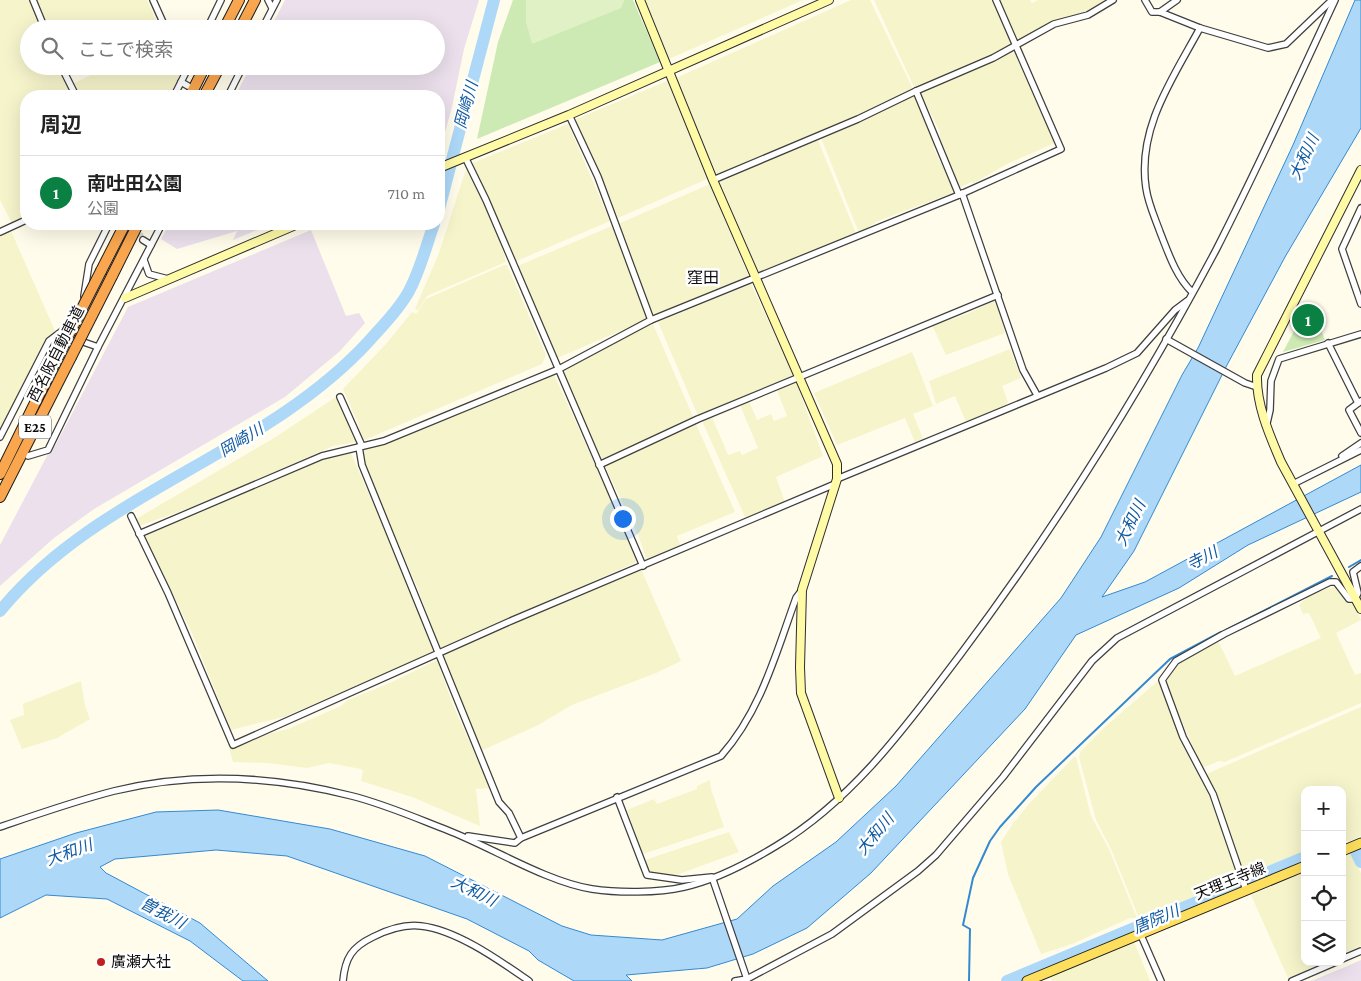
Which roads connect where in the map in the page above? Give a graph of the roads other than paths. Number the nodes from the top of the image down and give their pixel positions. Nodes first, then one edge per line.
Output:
1 (33, 0) edge
2 (153, 0) edge
3 (221, 0) edge
4 (239, 0) edge
5 (255, 0) edge
6 (268, 0) edge
7 (277, 0) edge
8 (640, 0) edge
9 (829, 0) edge
10 (996, 0) edge
11 (1113, 0) edge
12 (1145, 0) edge
13 (1177, 0) edge
14 (1333, 0) edge
15 (272, 8) junction
16 (1160, 12) junction
17 (41, 20) edge
18 (162, 20) edge
19 (211, 20) edge
20 (229, 20) edge
21 (245, 20) edge
22 (266, 20) edge
23 (1200, 28) junction
24 (1015, 45) junction
25 (669, 70) junction
26 (66, 75) edge
27 (184, 75) edge
28 (199, 75) edge
29 (215, 75) edge
30 (238, 75) edge
31 (181, 82) junction
32 (73, 90) edge
33 (177, 90) edge
34 (188, 90) edge
35 (190, 90) edge
36 (207, 90) edge
37 (231, 90) edge
38 (916, 91) junction
39 (569, 116) junction
40 (465, 157) junction
41 (445, 165) edge
42 (1361, 170) edge
43 (713, 180) junction
44 (961, 194) junction
45 (1361, 208) edge
46 (20, 223) edge
47 (106, 230) edge
48 (122, 230) edge
49 (135, 230) edge
50 (159, 230) edge
51 (284, 230) edge
52 (0, 232) edge
53 (143, 240) tunnel mouth
54 (152, 245) junction
55 (144, 260) junction
56 (756, 278) junction
57 (168, 279) junction
58 (1192, 292) junction
59 (998, 295) junction
60 (125, 298) junction
61 (1188, 299) junction
62 (1361, 304) edge
63 (651, 320) junction
64 (59, 334) junction
65 (1361, 334) edge
66 (1168, 341) junction
67 (1328, 343) junction
68 (98, 347) junction
69 (559, 369) junction
70 (798, 377) junction
71 (1256, 387) junction
72 (1038, 394) junction
73 (340, 397) dead end
74 (1360, 402) edge
75 (1267, 423) junction
76 (1361, 433) edge
77 (0, 437) edge
78 (1361, 443) edge
79 (360, 447) junction
80 (1361, 450) edge
81 (28, 456) dead end
82 (1340, 460) junction
83 (599, 465) junction
84 (0, 474) edge
85 (836, 481) junction
86 (1293, 485) junction
87 (0, 497) edge
88 (1361, 509) edge
89 (130, 516) dead end
90 (1318, 530) junction
91 (139, 534) junction
92 (643, 566) junction
93 (1361, 566) edge
94 (802, 590) junction
95 (1355, 599) junction
96 (1361, 609) edge
97 (438, 654) junction
98 (617, 797) junction
99 (839, 798) junction
100 (0, 827) edge
101 (450, 831) junction
102 (521, 838) junction
103 (1361, 843) edge
104 (1346, 849) edge
105 (1301, 868) edge
106 (712, 877) junction
107 (1246, 890) junction
108 (1140, 933) junction
109 (1361, 951) edge
110 (1346, 957) edge
111 (1327, 966) edge
112 (747, 979) junction
113 (344, 981) edge
114 (529, 981) edge
115 (735, 981) edge
116 (1028, 981) edge
117 (1161, 981) edge
118 (1292, 981) edge

1 - 17 street
2 - 18 street
3 - 19 street
4 - 20 highway
5 - 21 highway
6 - 15 street
7 - 15 street
8 - 25 street
9 - 25 street
10 - 24 street
11 - 24 street
12 - 16 street
13 - 16 street
14 - 23 street
14 - 58 street
15 - 22 street
16 - 23 street
23 - 58 street
24 - 38 street
24 - 44 street
25 - 39 street
25 - 43 street
26 - 32 street
27 - 31 street
28 - 35 highway
29 - 36 highway
30 - 37 street
31 - 33 street
31 - 34 street
38 - 43 street
38 - 44 street
39 - 40 street
39 - 63 street
40 - 41 street
40 - 69 street
42 - 71 street
43 - 56 street
44 - 56 street
44 - 59 street
45 - 62 street
46 - 52 street
47 - 64 street
48 - 84 highway, 西名阪自動車道 / E25, bridge
49 - 87 highway, 西名阪自動車道 / E25, bridge
50 - 54 street
51 - 57 street
53 - 54 street
54 - 55 street
55 - 57 street
55 - 60 street
56 - 63 street
56 - 70 street
57 - 60 street
58 - 61 street
59 - 70 street
59 - 72 street
60 - 68 street
61 - 66 street
61 - 72 street
63 - 69 street
64 - 68 street
64 - 77 street
65 - 67 street
66 - 71 street
66 - 99 street
67 - 74 street
67 - 75 street
68 - 81 street
69 - 79 street
69 - 83 street
70 - 83 street
70 - 85 street
71 - 75 street
72 - 85 street
73 - 79 street
74 - 76 street
75 - 86 street
78 - 82 street
79 - 91 street
79 - 97 street
80 - 82 street
82 - 86 street
83 - 92 street
85 - 92 street
85 - 94 street
86 - 90 street
88 - 90 street
89 - 91 street
90 - 95 street
90 - 112 street
91 - 97 street
92 - 97 street
93 - 95 street
94 - 98 street
94 - 99 street
95 - 96 street
95 - 107 street
97 - 102 street
98 - 102 street
98 - 106 street
99 - 106 street
100 - 101 street
101 - 102 street
101 - 106 street
103 - 104 main road
105 - 107 main road, 天理王寺線
106 - 112 street
107 - 108 main road, 天理王寺線
108 - 116 main road, 天理王寺線
108 - 117 street
109 - 110 street
111 - 118 street
112 - 115 street
113 - 114 street

